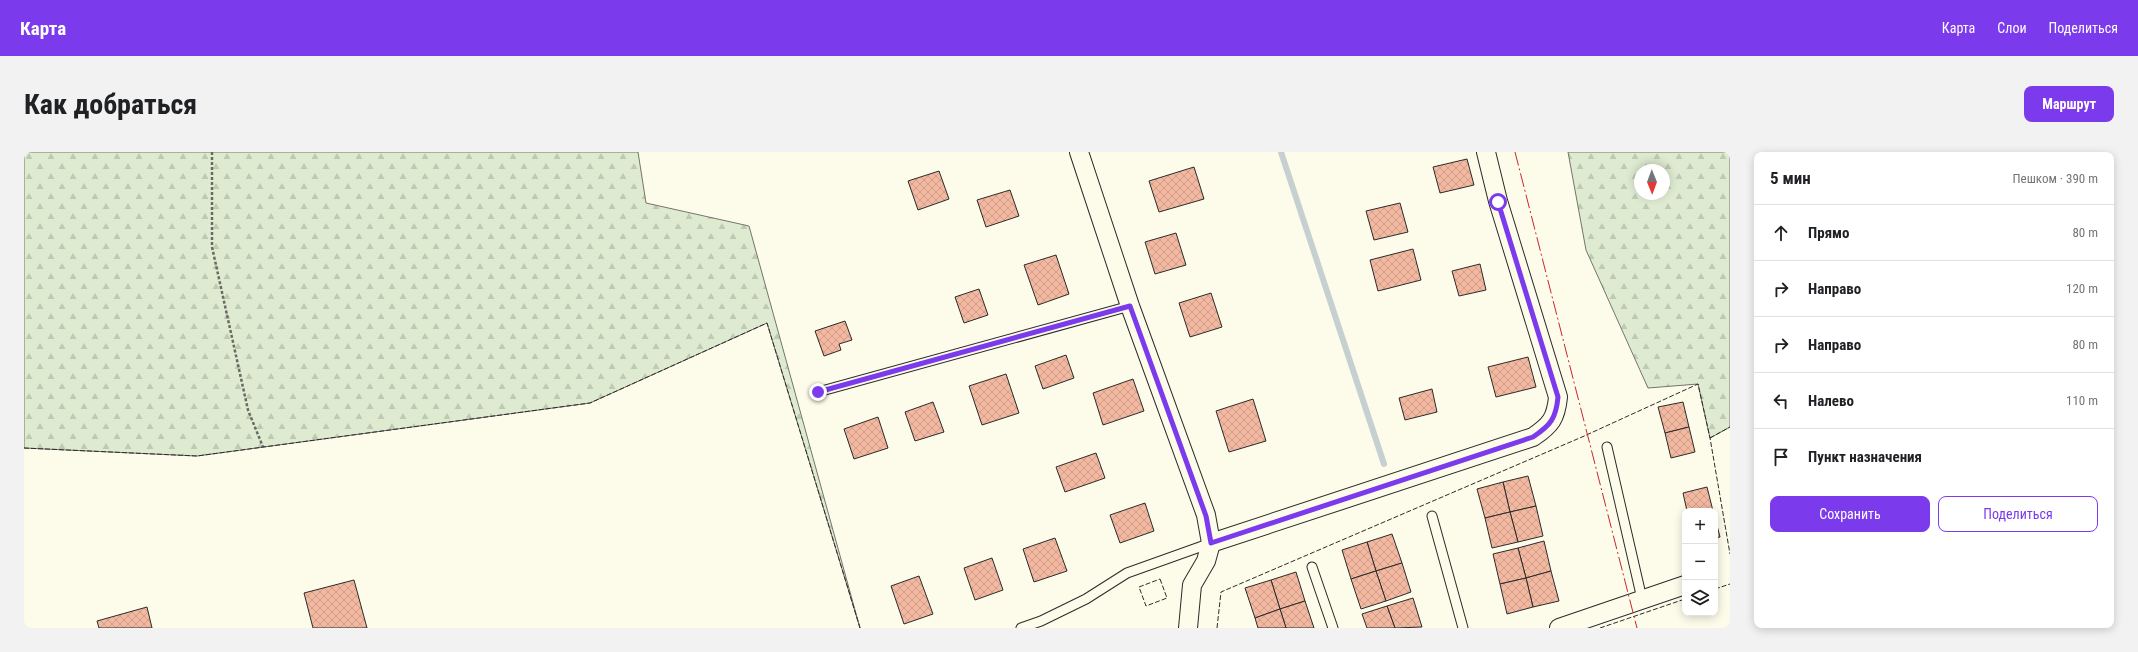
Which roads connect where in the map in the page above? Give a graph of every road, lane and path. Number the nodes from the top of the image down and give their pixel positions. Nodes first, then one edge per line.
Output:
1 (212, 152) edge
2 (1080, 152) edge
3 (1486, 152) edge
4 (1130, 306) junction
5 (818, 392) dead end
6 (263, 447) dead end
7 (1607, 448) dead end
8 (1432, 516) dead end
9 (1211, 543) junction
10 (1312, 567) dead end
11 (1682, 586) edge
12 (1642, 599) junction
13 (1021, 628) edge
14 (1188, 628) edge
15 (1332, 628) edge
16 (1463, 628) edge
17 (1559, 628) edge

1 - 6 path
2 - 4 street
3 - 9 street
4 - 5 lane
4 - 9 street
7 - 12 lane
8 - 16 lane
9 - 13 lane
9 - 14 street
10 - 15 lane
11 - 12 street
12 - 17 street

